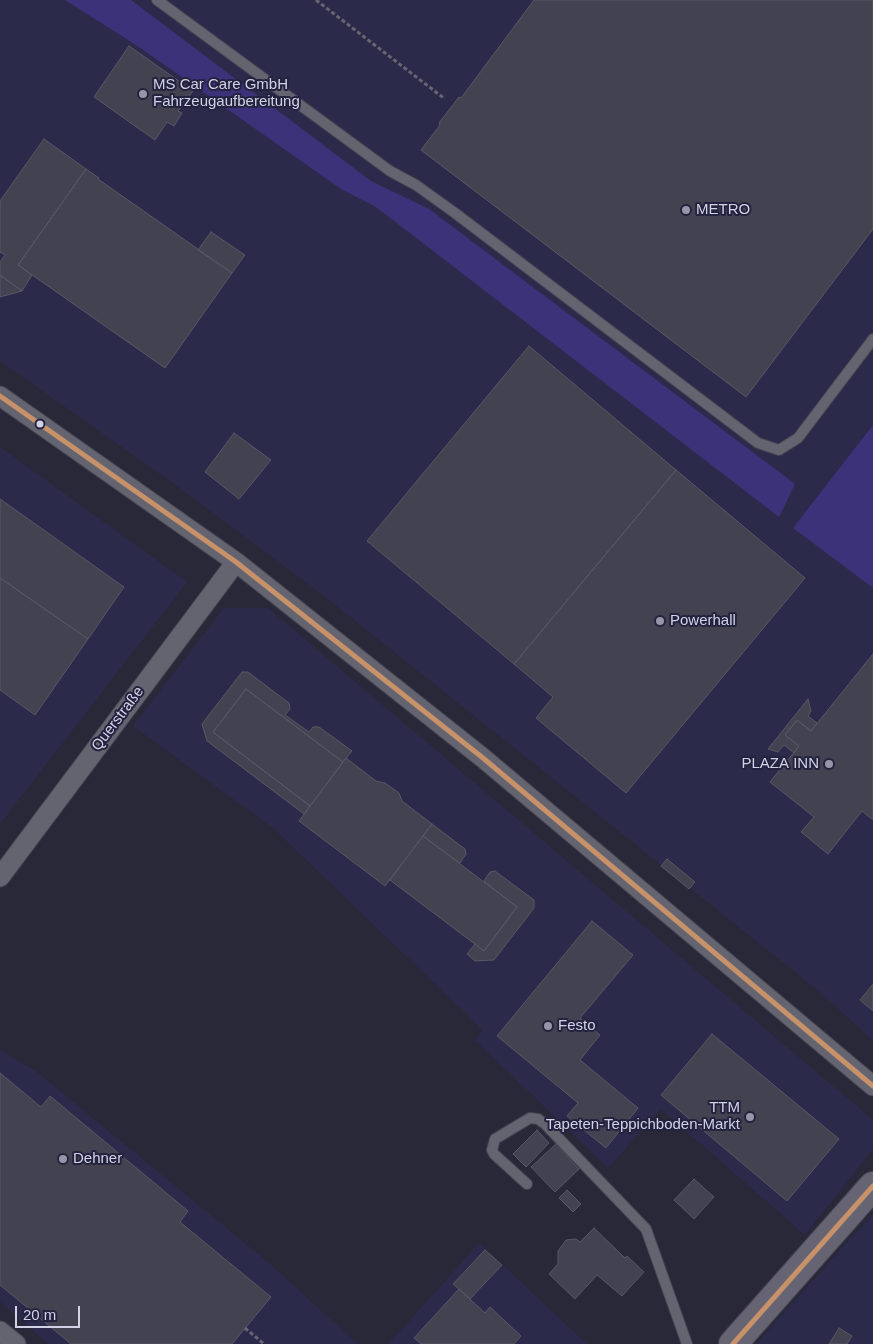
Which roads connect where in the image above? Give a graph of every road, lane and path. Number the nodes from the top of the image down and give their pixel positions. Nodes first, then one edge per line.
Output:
1 (157, 0) edge
2 (316, 0) edge
3 (445, 99) dead end
4 (873, 338) edge
5 (0, 396) edge
6 (236, 562) junction
7 (0, 877) edge
8 (873, 1086) edge
9 (527, 1184) dead end
10 (873, 1186) edge
11 (245, 1328) dead end
12 (0, 1331) edge
13 (16, 1344) edge
14 (264, 1344) edge
15 (687, 1344) edge
16 (732, 1344) edge

1 - 4 lane
2 - 3 path
5 - 6 street
6 - 7 street, Querstraße
6 - 8 street
9 - 15 lane
10 - 16 main road
11 - 14 path
12 - 13 street

